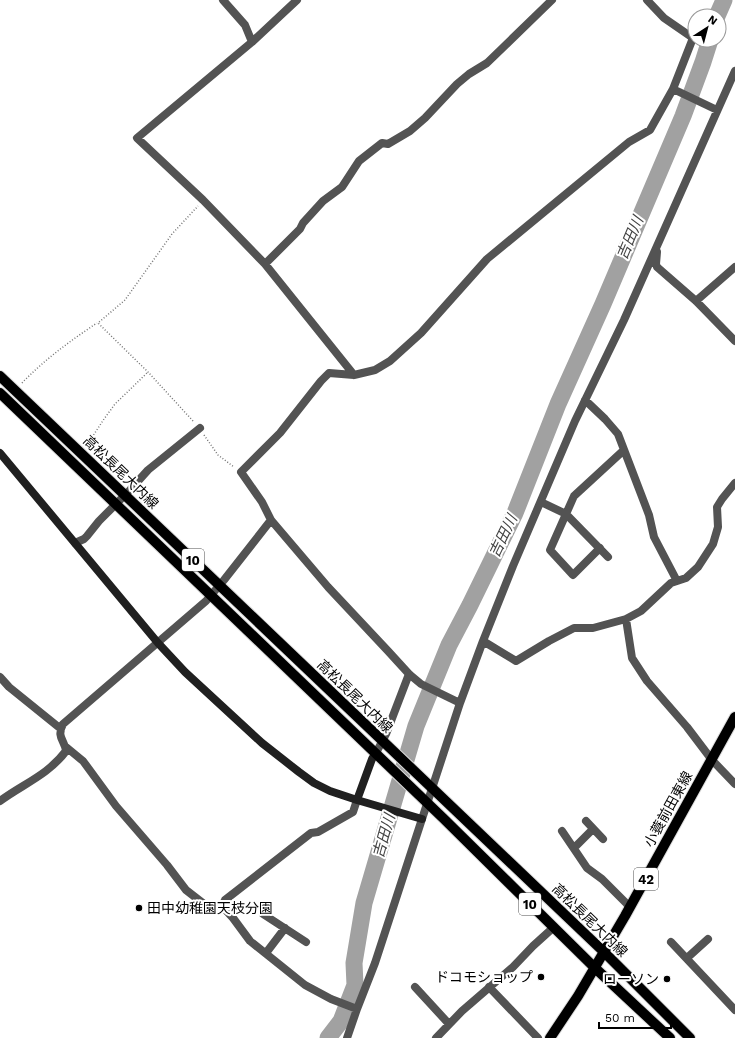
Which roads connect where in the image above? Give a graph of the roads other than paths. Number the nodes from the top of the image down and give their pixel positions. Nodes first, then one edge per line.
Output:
1 (223, 0) edge
2 (297, 0) edge
3 (552, 0) edge
4 (647, 0) edge
5 (252, 42) junction
6 (735, 70) edge
7 (673, 89) junction
8 (717, 110) junction
9 (657, 246) junction
10 (266, 264) junction
11 (735, 267) edge
12 (696, 301) junction
13 (735, 341) edge
14 (354, 375) junction
15 (0, 376) edge
16 (0, 393) edge
17 (586, 400) junction
18 (200, 428) dead end
19 (624, 450) junction
20 (0, 453) edge
21 (735, 483) edge
22 (125, 495) junction
23 (541, 502) junction
24 (116, 504) junction
25 (566, 514) junction
26 (271, 520) junction
27 (75, 543) junction
28 (600, 548) junction
29 (608, 556) dead end
30 (677, 581) junction
31 (219, 586) junction
32 (211, 595) junction
33 (626, 619) junction
34 (483, 641) junction
35 (158, 643) junction
36 (409, 674) junction
37 (0, 677) edge
38 (460, 703) junction
39 (735, 717) edge
40 (61, 729) junction
41 (384, 743) junction
42 (66, 747) junction
43 (379, 756) junction
44 (712, 760) junction
45 (735, 784) edge
46 (429, 786) junction
47 (357, 800) junction
48 (425, 800) junction
49 (0, 801) edge
50 (422, 819) junction
51 (586, 821) dead end
52 (593, 829) junction
53 (562, 831) dead end
54 (604, 839) dead end
55 (574, 848) junction
56 (222, 906) junction
57 (630, 907) junction
58 (263, 914) dead end
59 (554, 927) junction
60 (285, 928) junction
61 (708, 938) dead end
62 (306, 942) dead end
63 (671, 942) dead end
64 (604, 952) junction
65 (266, 953) junction
66 (687, 958) junction
67 (595, 968) junction
68 (415, 987) dead end
69 (489, 987) junction
70 (354, 1008) junction
71 (735, 1010) edge
72 (449, 1024) junction
73 (347, 1038) edge
74 (436, 1038) edge
75 (538, 1038) edge
76 (550, 1038) edge
77 (670, 1038) edge
78 (690, 1038) edge

1 - 5 street
2 - 5 street
3 - 10 street
4 - 7 street
5 - 10 street
6 - 8 street
7 - 8 street
7 - 14 street
8 - 9 street
9 - 12 street
9 - 17 street
10 - 14 street
11 - 12 street
12 - 13 street
14 - 26 street
15 - 22 main road, 高松長尾大内線 / 10
16 - 24 main road, 高松長尾大内線 / 10
17 - 19 street
17 - 23 street
18 - 22 street
19 - 25 street
19 - 30 street
20 - 27 street
21 - 30 street
22 - 24 street
22 - 31 main road, 高松長尾大内線 / 10
23 - 25 street
23 - 34 street
24 - 27 street
24 - 32 main road, 高松長尾大内線 / 10
25 - 28 street
25 - 28 street
26 - 31 street
26 - 36 street
27 - 35 street
28 - 29 street
30 - 33 street
31 - 32 street
31 - 41 main road, 高松長尾大内線 / 10
32 - 35 street
32 - 43 main road, 高松長尾大内線 / 10
33 - 34 street
33 - 44 street
34 - 38 street
35 - 40 street
35 - 47 street
36 - 38 street
36 - 41 street
37 - 40 street
38 - 46 street
39 - 44 main road, 小蓑前田東線 / 42
40 - 42 street
41 - 43 street
41 - 46 main road, 高松長尾大内線 / 10
42 - 49 street
42 - 56 street
43 - 47 street
43 - 48 main road, 高松長尾大内線 / 10
44 - 45 street
44 - 57 main road, 小蓑前田東線 / 42
46 - 48 street
46 - 64 main road, 高松長尾大内線 / 10
47 - 50 street
47 - 56 street
48 - 50 street
48 - 59 main road, 高松長尾大内線 / 10
50 - 70 street
51 - 52 street
52 - 54 street
52 - 55 street
53 - 55 street
55 - 57 street
56 - 65 street
57 - 64 main road, 小蓑前田東線 / 42
58 - 60 street
59 - 67 main road, 高松長尾大内線 / 10
59 - 69 street
60 - 62 street
60 - 65 street
61 - 66 street
63 - 66 street
64 - 67 main road, 小蓑前田東線 / 42
64 - 78 main road, 高松長尾大内線 / 10
65 - 70 street
66 - 71 street
67 - 76 main road, 小蓑前田東線 / 42
67 - 77 main road, 高松長尾大内線 / 10
68 - 72 street
69 - 72 street
69 - 75 street
70 - 73 street
72 - 74 street

